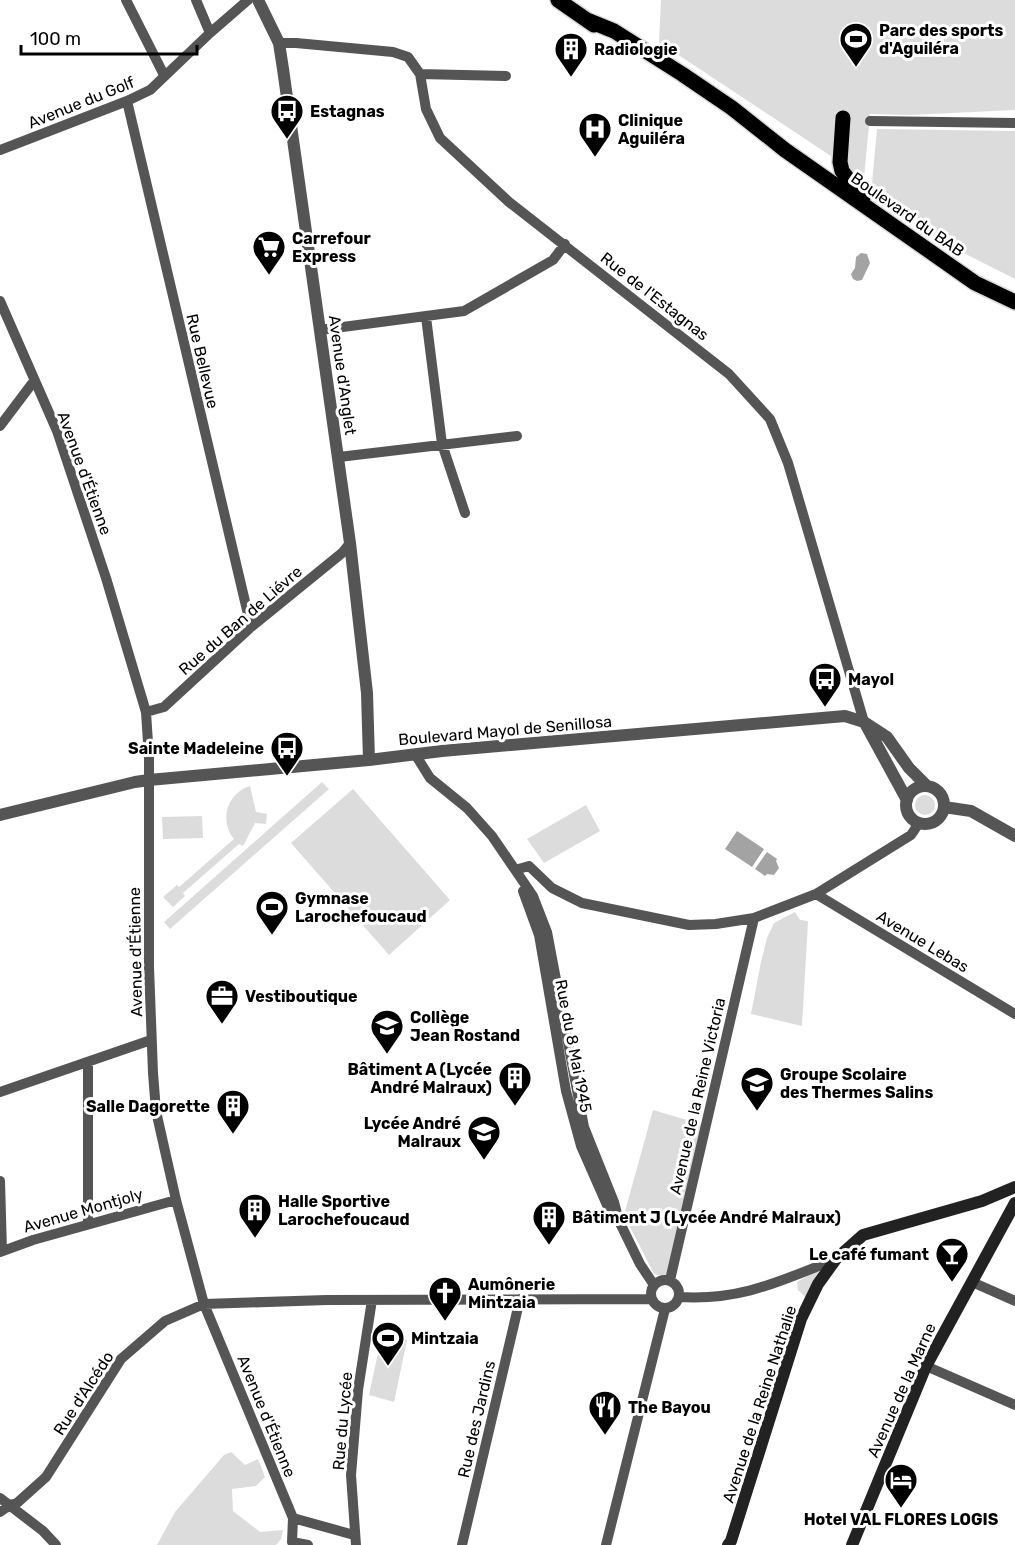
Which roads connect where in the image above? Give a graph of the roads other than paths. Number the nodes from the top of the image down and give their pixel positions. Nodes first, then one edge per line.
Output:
1 (126, 0) edge
2 (196, 0) edge
3 (248, 0) edge
4 (258, 0) edge
5 (558, 0) edge
6 (210, 33) junction
7 (279, 43) junction
8 (420, 74) junction
9 (164, 75) junction
10 (506, 76) dead end
11 (127, 101) junction
12 (843, 117) dead end
13 (870, 121) dead end
14 (1015, 123) edge
15 (0, 150) edge
16 (887, 221) junction
17 (565, 244) junction
18 (1015, 302) edge
19 (1, 310) edge
20 (426, 317) junction
21 (320, 330) junction
22 (34, 381) junction
23 (0, 426) edge
24 (517, 436) dead end
25 (442, 444) junction
26 (339, 458) junction
27 (465, 513) dead end
28 (350, 543) junction
29 (251, 627) junction
30 (146, 712) junction
31 (864, 722) junction
32 (416, 754) junction
33 (369, 760) junction
34 (149, 780) junction
35 (927, 786) junction
36 (907, 800) junction
37 (944, 807) junction
38 (0, 815) edge
39 (919, 823) junction
40 (1015, 836) edge
41 (515, 870) junction
42 (816, 894) junction
43 (754, 918) junction
44 (1015, 1014) edge
45 (152, 1040) junction
46 (88, 1062) junction
47 (0, 1092) edge
48 (0, 1181) edge
49 (1015, 1187) edge
50 (986, 1199) junction
51 (176, 1200) junction
52 (1015, 1203) edge
53 (1004, 1221) junction
54 (88, 1224) junction
55 (1, 1251) edge
56 (836, 1259) junction
57 (670, 1280) junction
58 (972, 1282) junction
59 (654, 1285) junction
60 (679, 1297) junction
61 (520, 1299) junction
62 (651, 1299) junction
63 (372, 1300) junction
64 (1015, 1301) edge
65 (204, 1304) junction
66 (665, 1309) junction
67 (926, 1366) junction
68 (1015, 1405) edge
69 (0, 1498) edge
70 (10, 1505) junction
71 (0, 1512) edge
72 (292, 1518) junction
73 (355, 1540) edge
74 (290, 1544) edge
75 (733, 1544) edge
76 (56, 1545) edge
77 (308, 1545) edge
78 (462, 1545) edge
79 (606, 1545) edge
80 (852, 1545) edge

1 - 9 street
2 - 6 street
3 - 6 street, Avenue du Golf
4 - 7 street, Avenue d'Anglet
5 - 16 main road, Boulevard du BAB
6 - 9 street, Avenue du Golf
7 - 8 street
7 - 21 street, Avenue d'Anglet
8 - 10 street
8 - 17 street, Rue de l'Estagnas
9 - 11 street, Avenue du Golf
11 - 15 street, Avenue du Golf
11 - 29 street, Rue Bellevue
12 - 16 main road
13 - 14 street
16 - 18 main road, Boulevard du BAB
17 - 20 street
17 - 31 street, Rue de l'Estagnas
19 - 22 street, Avenue d'Étienne
20 - 21 street
20 - 25 street
21 - 26 street, Avenue d'Anglet
22 - 23 street
22 - 30 street, Avenue d'Étienne
24 - 25 street
25 - 26 street
25 - 27 street
26 - 28 street, Avenue d'Anglet
28 - 29 street, Rue du Ban de Liévre
28 - 33 street, Avenue d'Anglet
29 - 30 street, Rue du Ban de Liévre
30 - 34 street, Avenue d'Étienne
31 - 32 street, Boulevard Mayol de Senillosa
31 - 35 street, Boulevard Mayol de Senillosa
31 - 36 street
32 - 33 street, Boulevard Mayol de Senillosa
32 - 41 street, Rue du 8 Mai 1945
33 - 34 street, Boulevard Mayol de Senillosa
34 - 38 street, Boulevard Mayol de Senillosa
34 - 45 street, Avenue d'Étienne
35 - 36 street
35 - 37 street
36 - 39 street
37 - 39 street
37 - 40 street
39 - 42 street
41 - 43 street
41 - 59 street, Rue du 8 Mai 1945
42 - 43 street
42 - 44 street, Avenue Lebas
43 - 57 street, Avenue de la Reine Victoria
45 - 46 street
45 - 51 street, Avenue d'Étienne
46 - 47 street
46 - 54 street
48 - 55 street
49 - 50 main road, Avenue de la Reine Nathalie
50 - 53 main road
50 - 56 main road, Avenue de la Reine Nathalie
51 - 54 street, Avenue Montjoly
51 - 65 street, Avenue d'Étienne
52 - 53 main road, Avenue de la Marne
53 - 58 main road, Avenue de la Marne
54 - 55 street, Avenue Montjoly
56 - 60 street
56 - 75 main road, Avenue de la Reine Nathalie
57 - 59 street
57 - 60 street
58 - 64 street
58 - 67 main road, Avenue de la Marne
59 - 62 street
60 - 66 street
61 - 62 street, Rue d'Alcédo
61 - 63 street, Rue d'Alcédo
61 - 78 street, Rue des Jardins
62 - 66 street
63 - 65 street, Rue d'Alcédo
63 - 73 street, Rue du Lycée
65 - 70 street, Rue d'Alcédo
65 - 72 street, Avenue d'Étienne
66 - 79 street
67 - 68 street
67 - 80 main road, Avenue de la Marne
69 - 70 street
70 - 71 street, Rue d'Alcédo
70 - 76 street
72 - 73 street
72 - 74 street, Avenue d'Étienne
74 - 77 street, Avenue d'Étienne

